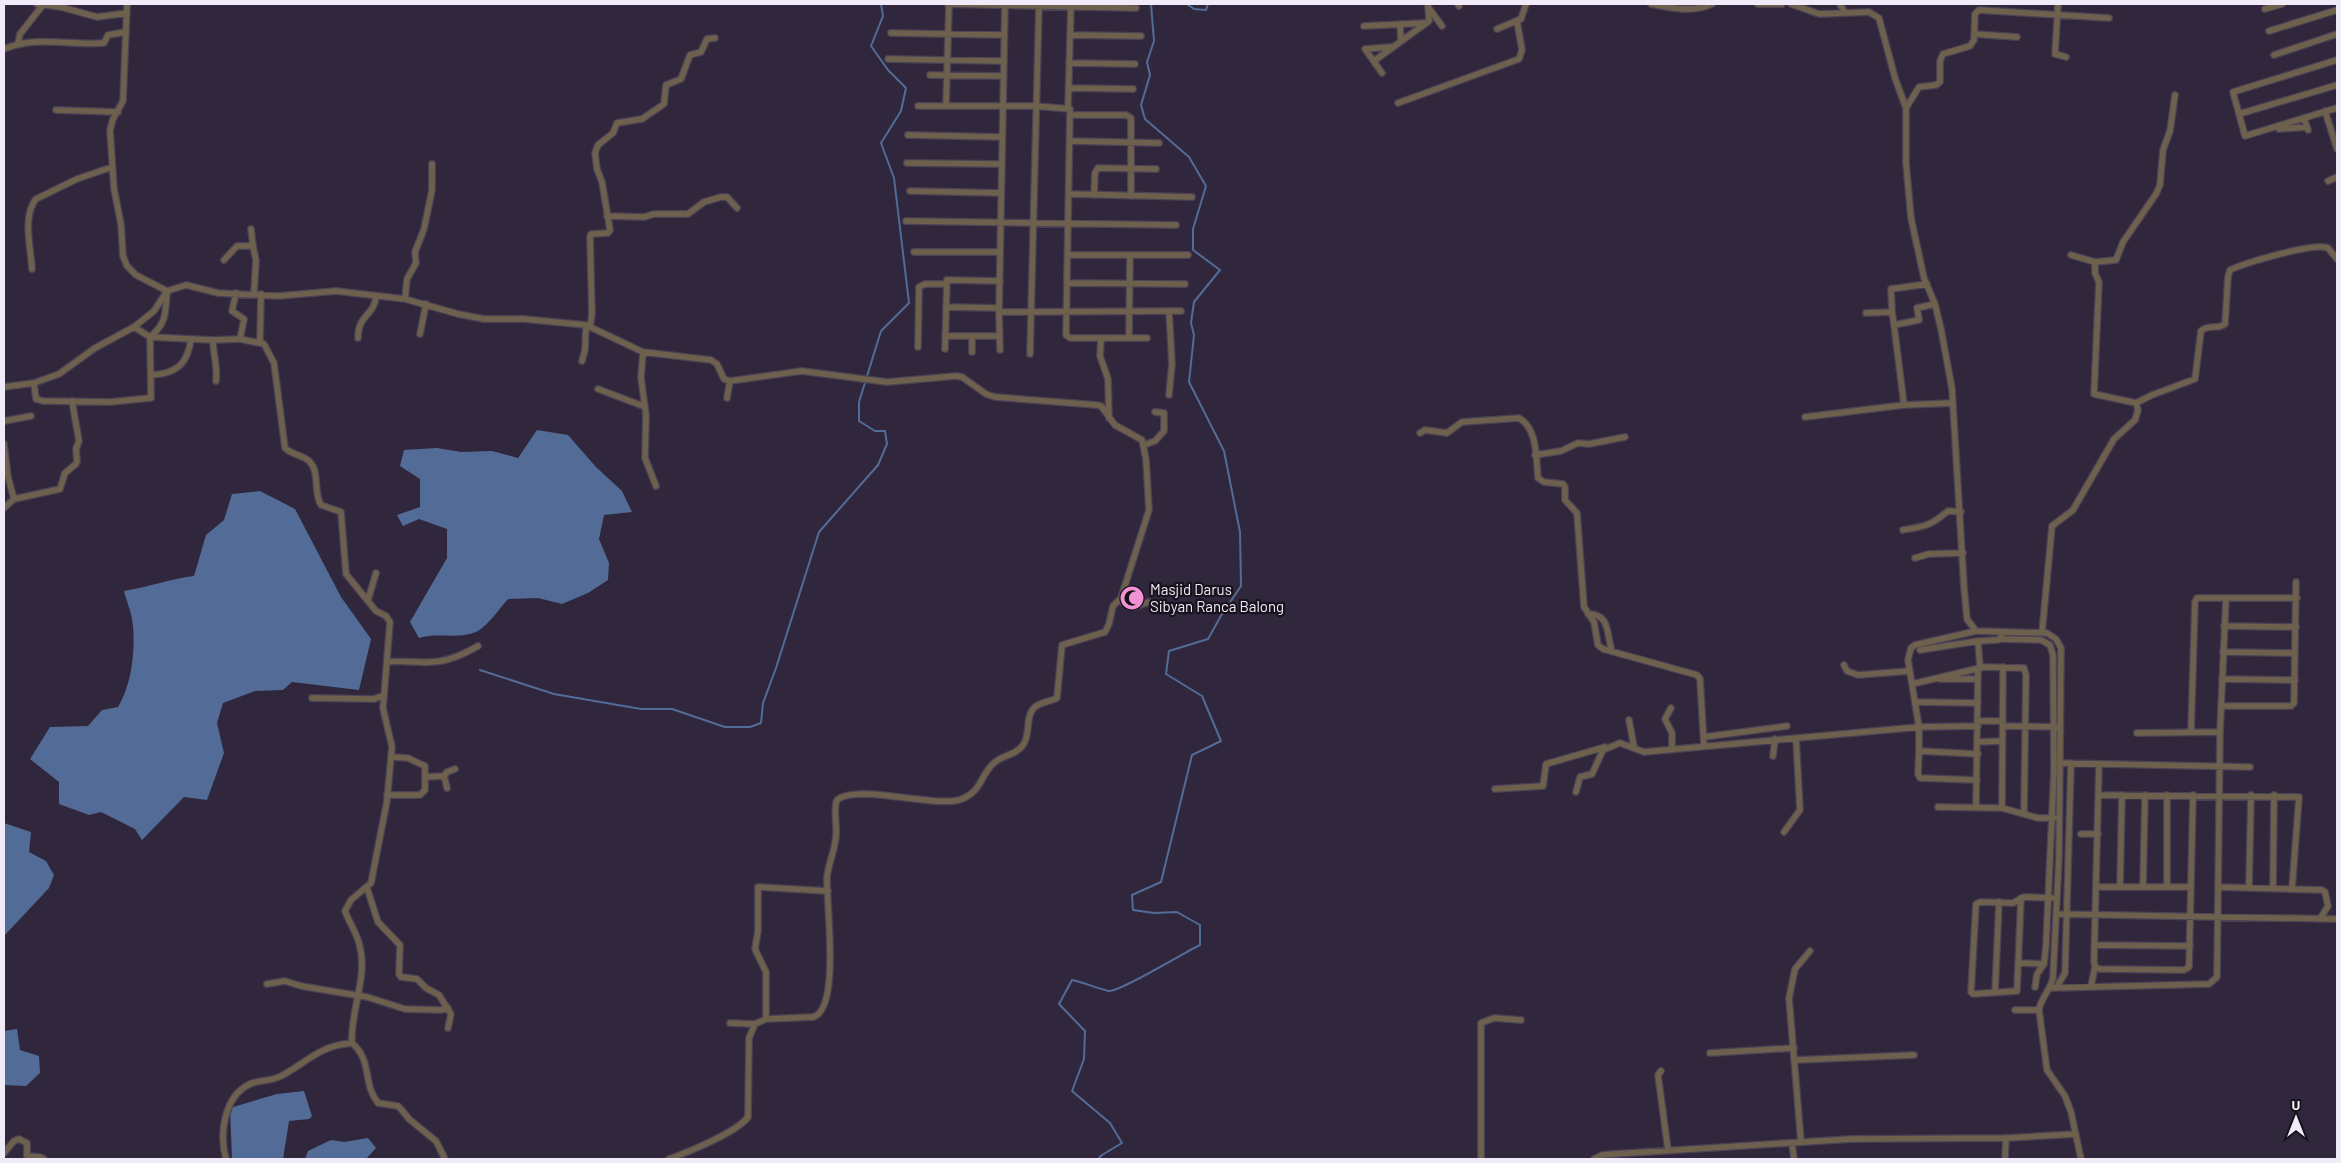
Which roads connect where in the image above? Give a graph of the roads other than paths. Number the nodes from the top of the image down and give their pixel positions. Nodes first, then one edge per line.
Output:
1 (128, 4) edge
2 (948, 4) edge
3 (1005, 4) edge
4 (1526, 4) edge
5 (1651, 4) edge
6 (1712, 4) edge
7 (1758, 4) edge
8 (1782, 4) edge
9 (1791, 4) edge
10 (1840, 4) edge
11 (1868, 4) edge
12 (2058, 4) edge
13 (2282, 4) edge
14 (2336, 4) edge
15 (39, 5) edge
16 (1039, 5) edge
17 (1071, 5) edge
18 (1428, 6) edge
19 (1136, 8) dead end
20 (2265, 9) dead end
21 (2337, 10) edge
22 (1868, 12) junction
23 (126, 13) junction
24 (1844, 13) junction
25 (2058, 14) junction
26 (2109, 18) dead end
27 (1517, 21) junction
28 (1426, 22) junction
29 (1400, 24) junction
30 (1364, 26) dead end
31 (1442, 26) dead end
32 (1496, 29) dead end
33 (2269, 31) dead end
34 (126, 32) junction
35 (891, 32) dead end
36 (948, 34) junction
37 (1974, 34) junction
38 (2337, 34) edge
39 (1004, 35) junction
40 (1070, 35) junction
41 (1141, 36) dead end
42 (2016, 37) dead end
43 (715, 38) dead end
44 (1401, 41) junction
45 (18, 43) junction
46 (1393, 47) junction
47 (4, 49) edge
48 (2274, 54) dead end
49 (2066, 57) dead end
50 (888, 59) dead end
51 (947, 60) junction
52 (2337, 60) edge
53 (1003, 61) junction
54 (1374, 61) junction
55 (1070, 63) junction
56 (1135, 64) dead end
57 (1382, 73) dead end
58 (930, 75) dead end
59 (947, 76) junction
60 (1003, 76) junction
61 (2337, 85) edge
62 (1069, 88) junction
63 (1132, 89) dead end
64 (2175, 94) dead end
65 (1398, 103) dead end
66 (918, 106) dead end
67 (946, 106) junction
68 (1034, 106) junction
69 (1002, 107) junction
70 (1068, 108) junction
71 (1906, 108) junction
72 (2337, 108) edge
73 (56, 110) dead end
74 (2325, 111) junction
75 (118, 112) junction
76 (2239, 114) junction
77 (1070, 115) junction
78 (2304, 118) junction
79 (2272, 129) junction
80 (908, 135) dead end
81 (1002, 137) junction
82 (1070, 141) junction
83 (1131, 142) junction
84 (1160, 143) dead end
85 (2337, 149) edge
86 (907, 163) dead end
87 (432, 164) dead end
88 (1001, 164) junction
89 (112, 166) junction
90 (1131, 168) junction
91 (1156, 169) dead end
92 (2337, 177) edge
93 (2328, 181) dead end
94 (910, 191) dead end
95 (1001, 193) junction
96 (1069, 194) junction
97 (1094, 195) junction
98 (1131, 196) junction
99 (1192, 197) dead end
100 (737, 208) dead end
101 (607, 216) junction
102 (906, 221) dead end
103 (1001, 223) junction
104 (1034, 223) junction
105 (1068, 223) junction
106 (1176, 225) dead end
107 (251, 229) dead end
108 (253, 246) junction
109 (914, 252) dead end
110 (1000, 252) junction
111 (1068, 254) junction
112 (1130, 255) junction
113 (1188, 255) dead end
114 (2071, 255) dead end
115 (2337, 259) edge
116 (224, 260) dead end
117 (2095, 262) junction
118 (32, 269) dead end
119 (1000, 281) junction
120 (1067, 283) junction
121 (1130, 283) junction
122 (946, 284) junction
123 (1185, 284) dead end
124 (1927, 284) junction
125 (167, 291) junction
126 (236, 293) junction
127 (254, 293) junction
128 (261, 294) junction
129 (376, 296) junction
130 (404, 299) junction
131 (426, 304) junction
132 (1936, 304) junction
133 (946, 307) junction
134 (999, 310) junction
135 (1067, 310) junction
136 (1130, 311) junction
137 (1169, 311) junction
138 (1181, 311) dead end
139 (1031, 312) junction
140 (1892, 312) junction
141 (1866, 313) dead end
142 (588, 325) junction
143 (1894, 325) junction
144 (134, 327) junction
145 (420, 334) dead end
146 (945, 336) junction
147 (972, 336) junction
148 (999, 336) junction
149 (150, 337) junction
150 (358, 338) dead end
151 (1101, 338) junction
152 (1129, 338) junction
153 (1147, 338) dead end
154 (191, 339) junction
155 (240, 339) junction
156 (213, 340) junction
157 (260, 342) junction
158 (918, 347) dead end
159 (945, 349) dead end
160 (1000, 350) dead end
161 (644, 352) junction
162 (972, 352) dead end
163 (1030, 354) dead end
164 (582, 361) dead end
165 (151, 375) junction
166 (216, 381) dead end
167 (730, 381) junction
168 (34, 383) junction
169 (4, 388) edge
170 (598, 389) dead end
171 (1169, 395) dead end
172 (727, 398) dead end
173 (72, 400) junction
174 (1953, 403) junction
175 (2136, 403) junction
176 (1904, 405) junction
177 (643, 406) junction
178 (1155, 412) dead end
179 (31, 416) dead end
180 (1805, 417) dead end
181 (1109, 418) junction
182 (4, 421) edge
183 (1420, 433) dead end
184 (1625, 437) dead end
185 (4, 444) edge
186 (1144, 445) junction
187 (1535, 455) junction
188 (6, 477) edge
189 (656, 486) dead end
190 (14, 499) junction
191 (4, 508) edge
192 (1961, 512) junction
193 (1903, 530) dead end
194 (1963, 553) junction
195 (1915, 558) dead end
196 (376, 573) dead end
197 (2296, 582) dead end
198 (2226, 598) junction
199 (2297, 598) junction
200 (368, 600) junction
201 (1120, 601) junction
202 (1148, 602) dead end
203 (1588, 614) junction
204 (2224, 626) junction
205 (2296, 627) junction
206 (1976, 632) junction
207 (2002, 632) junction
208 (2042, 633) junction
209 (2001, 639) junction
210 (1978, 641) junction
211 (478, 646) dead end
212 (1920, 650) dead end
213 (1612, 651) junction
214 (2224, 652) junction
215 (2294, 653) junction
216 (387, 662) junction
217 (1844, 665) dead end
218 (2003, 667) junction
219 (1979, 668) junction
220 (1909, 671) junction
221 (1938, 678) junction
222 (1978, 679) junction
223 (2222, 679) junction
224 (2295, 680) junction
225 (1912, 684) junction
226 (384, 695) junction
227 (312, 698) dead end
228 (1916, 702) junction
229 (1978, 703) junction
230 (2221, 706) junction
231 (1671, 708) dead end
232 (1629, 720) dead end
233 (1978, 723) junction
234 (2003, 723) junction
235 (1787, 726) dead end
236 (1920, 727) junction
237 (2025, 727) junction
238 (2057, 727) junction
239 (2136, 732) dead end
240 (2191, 732) junction
241 (2220, 732) junction
242 (1704, 737) junction
243 (1796, 738) junction
244 (1775, 739) junction
245 (2002, 741) junction
246 (1978, 742) junction
247 (1607, 746) junction
248 (1704, 746) junction
249 (1634, 747) junction
250 (1672, 750) junction
251 (1919, 752) junction
252 (1978, 754) junction
253 (1773, 756) dead end
254 (391, 757) junction
255 (2071, 763) junction
256 (2099, 764) junction
257 (2221, 765) junction
258 (2058, 767) junction
259 (2250, 768) dead end
260 (455, 770) dead end
261 (444, 776) junction
262 (425, 777) junction
263 (1977, 780) junction
264 (447, 788) dead end
265 (1495, 789) dead end
266 (1576, 792) dead end
267 (388, 795) junction
268 (2099, 795) junction
269 (2122, 795) junction
270 (2145, 795) junction
271 (2167, 795) junction
272 (2193, 795) junction
273 (2221, 795) junction
274 (2251, 795) junction
275 (2274, 795) junction
276 (1938, 806) dead end
277 (1976, 808) junction
278 (2002, 808) junction
279 (2024, 813) junction
280 (2060, 817) junction
281 (2052, 818) junction
282 (2060, 824) junction
283 (2069, 824) junction
284 (1784, 832) dead end
285 (2081, 834) dead end
286 (2098, 834) junction
287 (2120, 886) junction
288 (2143, 886) junction
289 (2097, 887) junction
290 (2166, 887) junction
291 (2191, 887) junction
292 (2218, 887) junction
293 (367, 888) junction
294 (2249, 888) junction
295 (2273, 889) junction
296 (2292, 889) junction
297 (828, 891) junction
298 (2021, 898) junction
299 (2049, 898) junction
300 (2056, 898) junction
301 (1999, 902) junction
302 (2056, 914) junction
303 (2065, 914) junction
304 (2095, 914) junction
305 (2190, 916) junction
306 (2218, 916) junction
307 (2320, 919) junction
308 (2337, 920) edge
309 (2048, 921) junction
310 (2056, 921) junction
311 (2094, 945) junction
312 (2190, 946) junction
313 (1810, 951) dead end
314 (2020, 963) junction
315 (2044, 964) junction
316 (2095, 967) junction
317 (267, 984) dead end
318 (2091, 986) junction
319 (2035, 987) dead end
320 (2053, 988) junction
321 (1995, 994) junction
322 (357, 995) junction
323 (448, 1008) junction
324 (2015, 1010) dead end
325 (2039, 1010) junction
326 (766, 1020) junction
327 (1521, 1020) dead end
328 (730, 1023) dead end
329 (755, 1024) junction
330 (448, 1028) dead end
331 (352, 1043) junction
332 (1794, 1048) junction
333 (1710, 1053) dead end
334 (1914, 1054) dead end
335 (1796, 1060) junction
336 (1661, 1071) dead end
337 (2076, 1134) junction
338 (2006, 1138) junction
339 (1802, 1142) junction
340 (1792, 1143) junction
341 (1668, 1150) junction
342 (4, 1153) edge
343 (44, 1159) edge
344 (226, 1159) edge
345 (445, 1159) edge
346 (669, 1159) edge
347 (1481, 1159) edge
348 (1594, 1159) edge
349 (1794, 1159) edge
350 (2005, 1159) edge
351 (2081, 1159) edge

1 - 23 street
2 - 3 street
2 - 36 street
3 - 16 street
3 - 39 street
4 - 27 street
5 - 6 street
7 - 8 street
9 - 24 street
10 - 24 street
11 - 22 street
12 - 25 street
13 - 20 street
14 - 21 street
15 - 23 street
15 - 45 street
16 - 17 street
16 - 68 street
17 - 19 street
17 - 40 street
18 - 28 street
18 - 31 street
21 - 33 street
22 - 24 street
22 - 71 street
23 - 34 street
25 - 26 street
25 - 37 street
25 - 49 street
27 - 32 street
27 - 65 street
28 - 29 street
28 - 44 street
29 - 30 street
29 - 44 street
34 - 45 street
34 - 75 street
35 - 36 street
36 - 39 street
36 - 51 street
37 - 42 street
37 - 71 street
38 - 48 street
39 - 53 street
40 - 41 street
40 - 55 street
43 - 101 street
44 - 46 street
45 - 47 street
46 - 54 street
46 - 54 street
50 - 51 street
51 - 53 street
51 - 59 street
52 - 76 street
53 - 60 street
54 - 57 street
55 - 56 street
55 - 62 street
58 - 59 street
59 - 60 street
59 - 67 street
60 - 69 street
61 - 76 street
62 - 63 street
62 - 70 street
64 - 117 street
66 - 67 street
67 - 69 street
68 - 69 street
68 - 70 street
68 - 104 street
69 - 81 street
70 - 77 street
71 - 124 street
72 - 74 street
73 - 75 street
74 - 78 street
74 - 85 street
75 - 89 street
76 - 79 street
77 - 82 street
77 - 83 street
78 - 79 street
78 - 79 street
80 - 81 street
81 - 88 street
82 - 83 street
82 - 96 street
83 - 84 street
83 - 90 street
86 - 88 street
87 - 130 street
88 - 95 street
89 - 118 street
89 - 125 street
90 - 91 street
90 - 97 street
90 - 98 street
92 - 93 street
94 - 95 street
95 - 103 street
96 - 97 street
96 - 105 street
97 - 98 street
98 - 99 street
100 - 101 street
101 - 142 street
102 - 103 street
103 - 104 street
103 - 110 street
104 - 105 street
104 - 139 street
105 - 106 street
105 - 111 street
107 - 108 street
108 - 116 street
108 - 127 street
109 - 110 street
110 - 119 street
111 - 112 street
111 - 120 street
112 - 113 street
112 - 121 street
114 - 117 street
115 - 175 street
117 - 175 street
119 - 122 street
119 - 134 street
120 - 121 street
120 - 135 street
121 - 123 street
121 - 136 street
122 - 133 street
122 - 158 street
124 - 132 street
124 - 140 street
125 - 126 street
125 - 144 street
125 - 149 street
126 - 127 street
126 - 155 street
127 - 128 street
128 - 129 street
128 - 157 street
129 - 130 street
129 - 150 street
130 - 131 street
131 - 142 street
131 - 145 street
132 - 143 street
132 - 174 street
133 - 134 street
133 - 146 street
134 - 139 street
134 - 148 street
135 - 136 street
135 - 139 street
135 - 151 street
136 - 137 street
136 - 152 street
137 - 138 street
137 - 171 street
139 - 163 street
140 - 141 street
140 - 143 street
142 - 161 street
142 - 164 street
143 - 176 street
144 - 149 street
144 - 168 street
146 - 147 street
146 - 159 street
147 - 148 street
147 - 162 street
148 - 160 street
149 - 154 street
149 - 165 street
151 - 152 street
151 - 181 street
152 - 153 street
154 - 156 street
154 - 165 street
155 - 156 street
155 - 157 street
156 - 166 street
157 - 200 street
161 - 167 street
161 - 177 street
165 - 173 street
167 - 172 street
167 - 181 street
168 - 169 street
168 - 173 street
170 - 177 street
173 - 190 street
174 - 176 street
174 - 192 street
175 - 208 street
176 - 180 street
177 - 189 street
178 - 186 street
179 - 182 street
181 - 186 street
183 - 187 street
184 - 187 street
185 - 188 street
186 - 201 street
187 - 203 street
188 - 190 street
190 - 191 street
192 - 193 street
192 - 194 street
194 - 195 street
194 - 206 street
196 - 200 street
197 - 199 street
198 - 199 street
198 - 204 street
198 - 240 street
199 - 205 street
200 - 216 street
201 - 202 street
201 - 297 street
203 - 213 street
203 - 213 street
204 - 205 street
204 - 214 street
205 - 215 street
206 - 207 street
206 - 220 street
207 - 208 street
207 - 209 street
208 - 238 street
209 - 210 street
209 - 238 street
210 - 212 street
210 - 219 street
211 - 216 street
213 - 242 street
214 - 215 street
214 - 223 street
215 - 224 street
216 - 226 street
217 - 220 street
218 - 219 street
218 - 234 street
218 - 237 street
219 - 221 street
219 - 222 street
220 - 225 street
221 - 222 street
221 - 225 street
222 - 229 street
223 - 224 street
223 - 230 street
224 - 230 street
225 - 228 street
226 - 227 street
226 - 254 street
228 - 229 street
228 - 236 street
229 - 233 street
230 - 241 street
231 - 250 street
232 - 249 street
233 - 234 street
233 - 236 street
233 - 246 street
234 - 237 street
234 - 245 street
235 - 242 street
236 - 243 street
236 - 251 street
237 - 238 street
237 - 279 street
238 - 258 street
238 - 258 street
239 - 240 street
240 - 241 street
241 - 257 street
242 - 248 street
243 - 244 street
243 - 284 street
244 - 248 street
244 - 253 street
245 - 246 street
245 - 278 street
246 - 252 street
247 - 249 street
247 - 265 street
247 - 266 street
248 - 250 street
249 - 250 street
251 - 252 street
251 - 263 street
252 - 263 street
254 - 262 street
254 - 267 street
255 - 256 street
255 - 258 street
255 - 283 street
256 - 257 street
256 - 268 street
257 - 259 street
257 - 273 street
258 - 280 street
258 - 281 street
260 - 261 street
261 - 262 street
261 - 264 street
262 - 267 street
263 - 277 street
267 - 293 street
268 - 269 street
268 - 286 street
269 - 270 street
269 - 287 street
270 - 271 street
270 - 288 street
271 - 272 street
271 - 290 street
272 - 273 street
272 - 291 street
273 - 274 street
273 - 292 street
274 - 275 street
274 - 294 street
275 - 295 street
275 - 296 street
276 - 277 street
277 - 278 street
278 - 279 street
279 - 281 street
280 - 281 street
280 - 282 street
281 - 299 street
282 - 283 street
282 - 300 street
283 - 303 street
285 - 286 street
286 - 289 street
287 - 288 street
287 - 289 street
288 - 290 street
289 - 304 street
290 - 291 street
291 - 305 street
292 - 294 street
292 - 306 street
293 - 322 street
293 - 323 street
294 - 295 street
295 - 296 street
296 - 307 street
297 - 326 street
297 - 326 street
298 - 299 street
298 - 301 street
298 - 314 street
299 - 300 street
299 - 309 street
300 - 302 street
301 - 321 street
301 - 321 street
302 - 303 street
302 - 310 street
303 - 304 street
303 - 320 street
304 - 305 street
304 - 311 street
305 - 306 street
305 - 312 street
306 - 307 street
306 - 318 street
307 - 308 street
309 - 310 street
309 - 315 street
310 - 320 street
311 - 312 street
311 - 316 street
312 - 316 street
313 - 332 street
314 - 315 street
314 - 321 street
315 - 319 street
316 - 318 street
317 - 322 street
318 - 320 street
320 - 325 street
322 - 323 street
322 - 331 street
323 - 330 street
324 - 325 street
325 - 337 street
326 - 329 street
327 - 347 street
328 - 329 street
329 - 346 street
331 - 344 street
331 - 345 street
332 - 333 street
332 - 335 street
334 - 335 street
335 - 339 street
336 - 341 street
337 - 338 street
337 - 351 street
338 - 339 street
338 - 350 street
339 - 340 street
340 - 341 street
340 - 349 street
341 - 348 street
342 - 343 street

